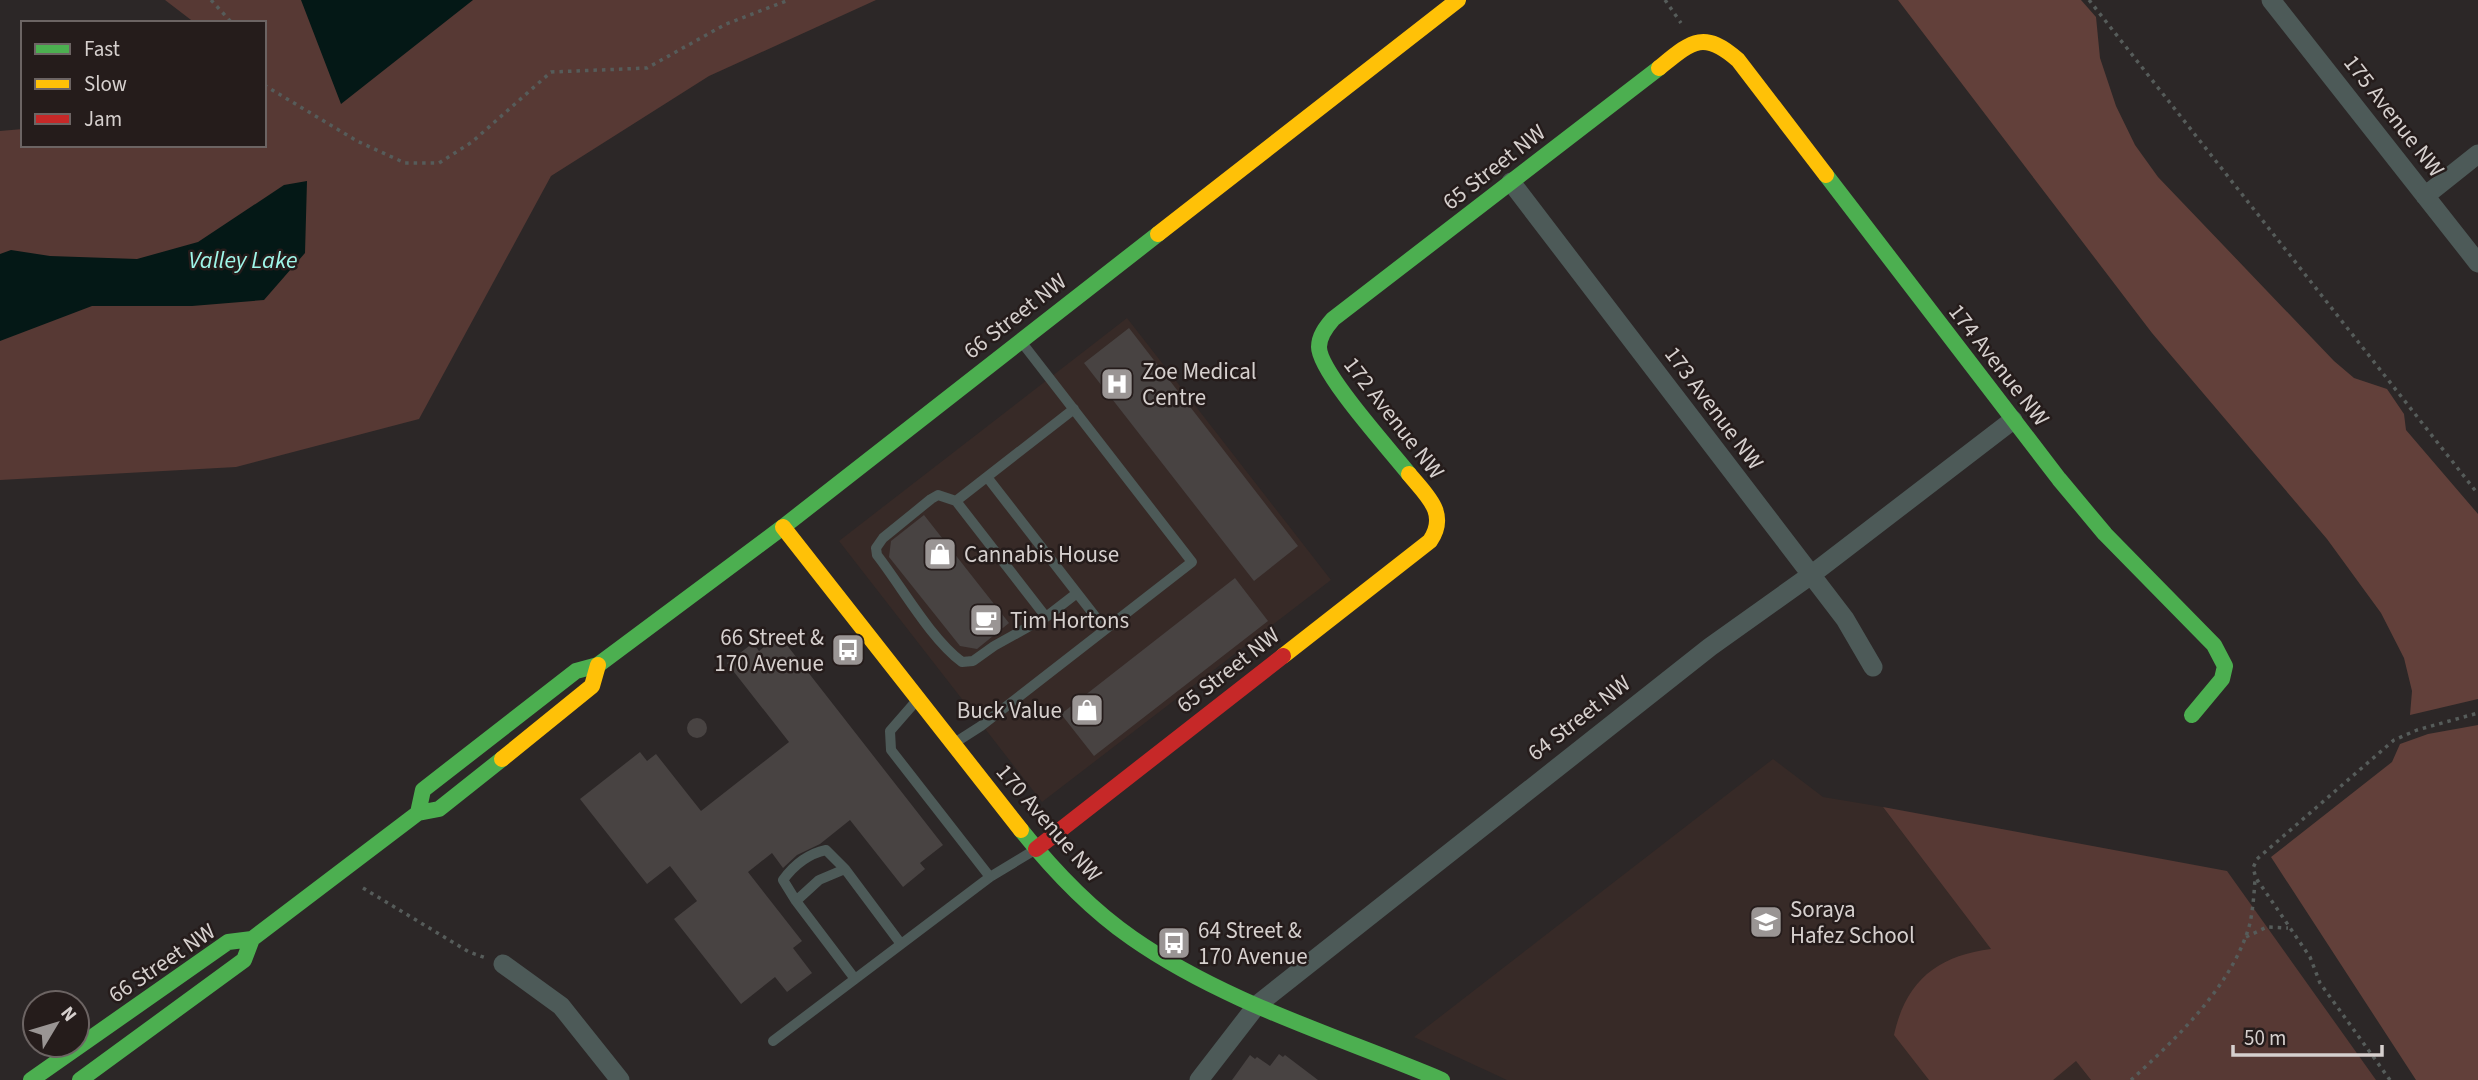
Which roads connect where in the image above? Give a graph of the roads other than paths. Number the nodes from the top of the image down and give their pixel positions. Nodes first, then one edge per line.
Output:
1 (1458, 0) edge
2 (2271, 0) edge
3 (1701, 41) joint
4 (2478, 154) edge
5 (1511, 182) junction
6 (2425, 196) junction
7 (2478, 263) edge
8 (1021, 341) junction
9 (1318, 343) joint
10 (1074, 409) junction
11 (2013, 420) junction
12 (987, 477) junction
13 (956, 501) junction
14 (1439, 520) joint
15 (783, 527) junction
16 (1811, 575) junction
17 (1077, 593) junction
18 (1046, 617) junction
19 (1105, 629) junction
20 (598, 665) junction
21 (1873, 667) dead end
22 (918, 699) junction
23 (2192, 715) dead end
24 (952, 744) junction
25 (418, 813) junction
26 (1036, 849) junction
27 (845, 869) junction
28 (990, 877) junction
29 (796, 901) junction
30 (252, 939) junction
31 (901, 944) junction
32 (503, 964) road end
33 (855, 979) junction
34 (1257, 1005) junction
35 (774, 1041) dead end
36 (31, 1080) edge
37 (80, 1080) edge
38 (620, 1080) edge
39 (1199, 1080) edge
40 (1442, 1080) edge

1 - 8 street, 66 Street NW
2 - 6 street, 175 Avenue NW
3 - 5 street, 65 Street NW
3 - 11 street, 174 Avenue NW
4 - 6 street
5 - 9 street, 65 Street NW
5 - 16 street, 173 Avenue NW
6 - 7 street, 175 Avenue NW
8 - 10 lane
8 - 15 street, 66 Street NW
9 - 14 street, 172 Avenue NW
10 - 12 lane
10 - 19 lane
11 - 16 street, 64 Street NW
11 - 23 street, 174 Avenue NW
12 - 13 lane
12 - 17 lane
13 - 18 lane
13 - 18 lane
14 - 26 street, 65 Street NW
15 - 20 street, 66 Street NW
15 - 22 street, 170 Avenue NW
16 - 21 street, 173 Avenue NW
16 - 34 street, 64 Street NW
17 - 18 lane
17 - 19 lane
19 - 24 lane
20 - 25 street, 66 Street NW
20 - 25 street, 66 Street NW
22 - 24 street, 170 Avenue NW
22 - 28 lane
24 - 26 street, 170 Avenue NW
25 - 30 street, 66 Street NW
26 - 28 lane
26 - 34 street, 170 Avenue NW
27 - 29 lane
27 - 29 lane
27 - 31 lane
28 - 31 lane
29 - 33 lane
30 - 36 street, 66 Street NW
30 - 37 street, 66 Street NW
31 - 33 lane
32 - 38 street
33 - 35 lane
34 - 39 street, 64 Street NW
34 - 40 street, 170 Avenue NW

